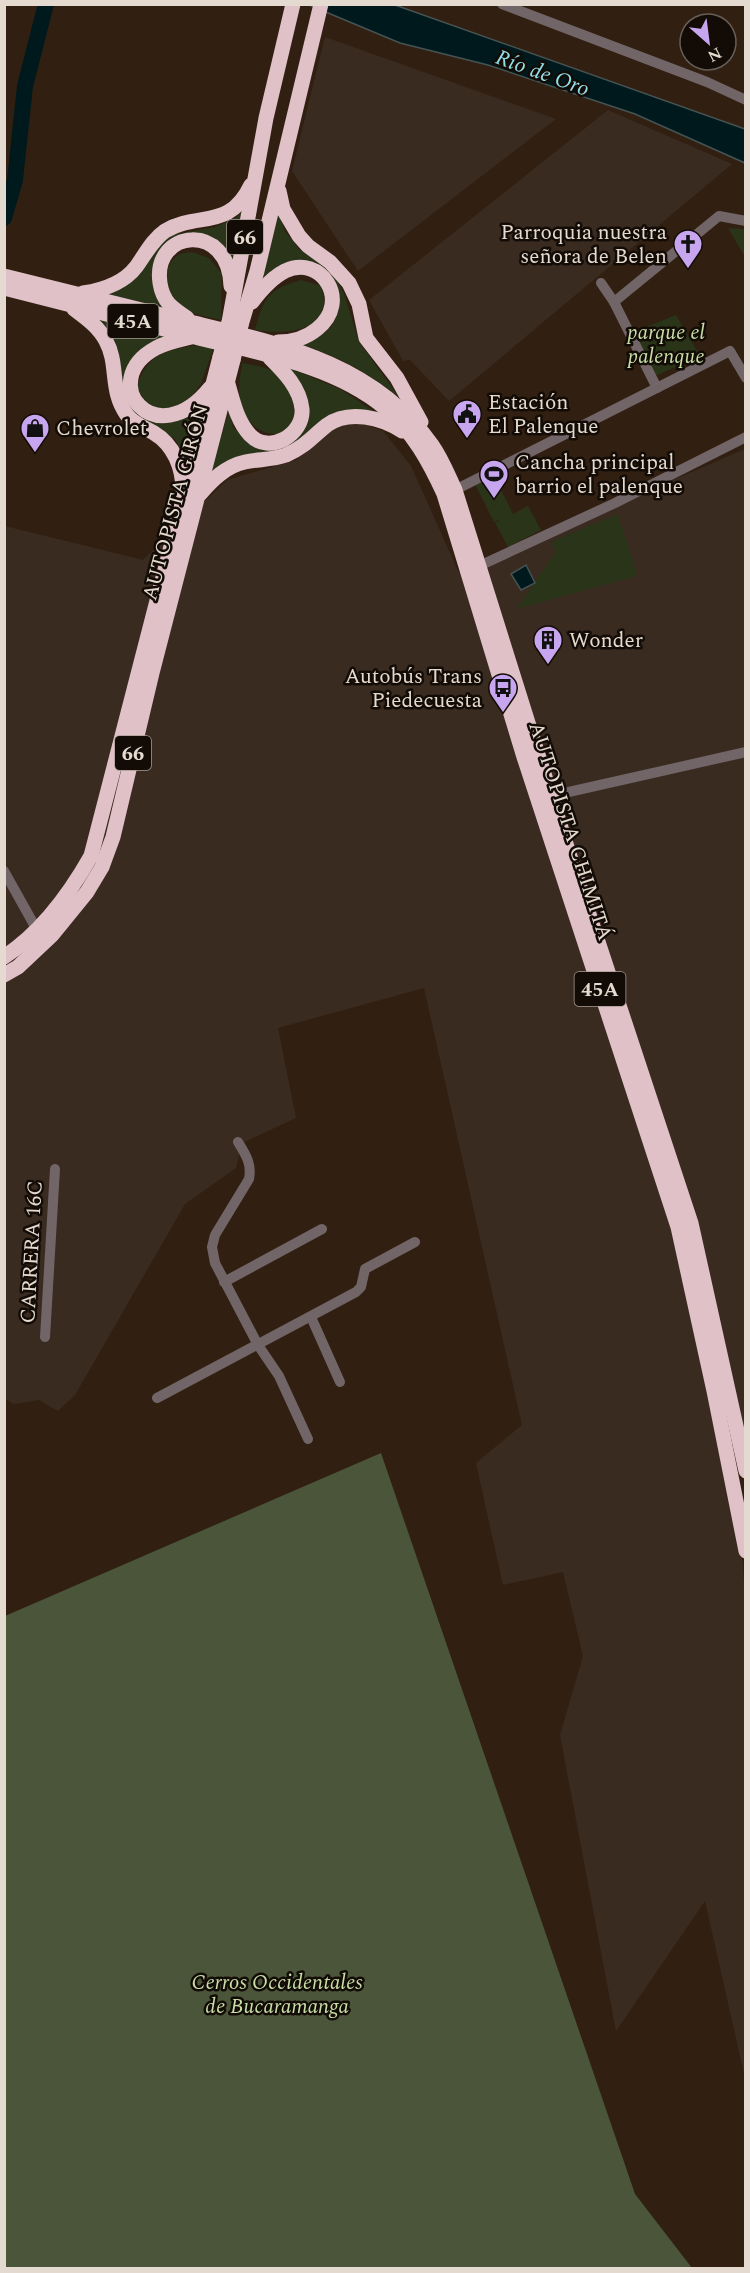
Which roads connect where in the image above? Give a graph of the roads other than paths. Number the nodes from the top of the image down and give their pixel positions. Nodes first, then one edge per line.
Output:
1 (293, 4) edge
2 (321, 4) edge
3 (502, 4) edge
4 (746, 100) edge
5 (258, 168) junction
6 (277, 185) junction
7 (746, 221) edge
8 (6, 280) edge
9 (601, 283) dead end
10 (81, 294) junction
11 (614, 302) junction
12 (67, 304) junction
13 (239, 307) junction
14 (193, 329) junction
15 (232, 341) junction
16 (268, 349) junction
17 (746, 378) edge
18 (221, 383) junction
19 (657, 388) junction
20 (746, 437) edge
21 (415, 439) junction
22 (433, 446) junction
23 (455, 490) junction
24 (199, 496) junction
25 (183, 506) junction
26 (479, 566) junction
27 (746, 752) edge
28 (551, 796) junction
29 (4, 872) edge
30 (37, 930) junction
31 (4, 957) edge
32 (4, 975) edge
33 (238, 1142) dead end
34 (55, 1169) dead end
35 (322, 1229) dead end
36 (415, 1242) dead end
37 (225, 1282) junction
38 (311, 1317) junction
39 (45, 1337) dead end
40 (258, 1345) junction
41 (340, 1382) dead end
42 (157, 1398) dead end
43 (308, 1439) dead end
44 (746, 1471) edge
45 (746, 1551) edge

1 - 5 highway, AUTOPISTA GIRÓN / 66
2 - 6 highway, AUTOPISTA GIRÓN / 66
3 - 4 street
5 - 10 highway
5 - 13 highway, AUTOPISTA GIRÓN / 66
6 - 13 highway, AUTOPISTA GIRÓN / 66
6 - 22 highway
7 - 11 street
8 - 10 highway, 45A
8 - 12 highway, 45A
9 - 11 street
10 - 14 highway, 45A
11 - 19 street
12 - 14 highway, 45A
12 - 25 highway
13 - 14 highway
13 - 15 highway, AUTOPISTA GIRÓN / 66
13 - 16 highway
14 - 15 highway, 45A
14 - 18 highway
15 - 16 highway, AUTOPISTA CHIMITÁ / 45A
15 - 18 highway, AUTOPISTA GIRÓN / 66
16 - 18 highway
16 - 21 highway, AUTOPISTA CHIMITÁ / 45A
16 - 22 highway, AUTOPISTA CHIMITÁ / 45A
17 - 19 street
18 - 24 highway, AUTOPISTA GIRÓN / 66
18 - 25 highway, AUTOPISTA GIRÓN / 66
19 - 23 street
20 - 26 street
21 - 24 highway
21 - 45 highway, AUTOPISTA CHIMITÁ / 45A
22 - 23 highway, AUTOPISTA CHIMITÁ / 45A
23 - 26 highway, AUTOPISTA CHIMITÁ / 45A
24 - 32 highway, AUTOPISTA GIRÓN / 66
25 - 30 highway, AUTOPISTA GIRÓN / 66
26 - 28 highway, AUTOPISTA CHIMITÁ / 45A
27 - 28 street
28 - 44 highway, AUTOPISTA CHIMITÁ / 45A
29 - 30 street
30 - 31 highway, AUTOPISTA GIRÓN / 66
33 - 37 street
34 - 39 street, CARRERA 16C
35 - 37 street
36 - 38 street
37 - 40 street
38 - 40 street
38 - 41 street
40 - 42 street
40 - 43 street

